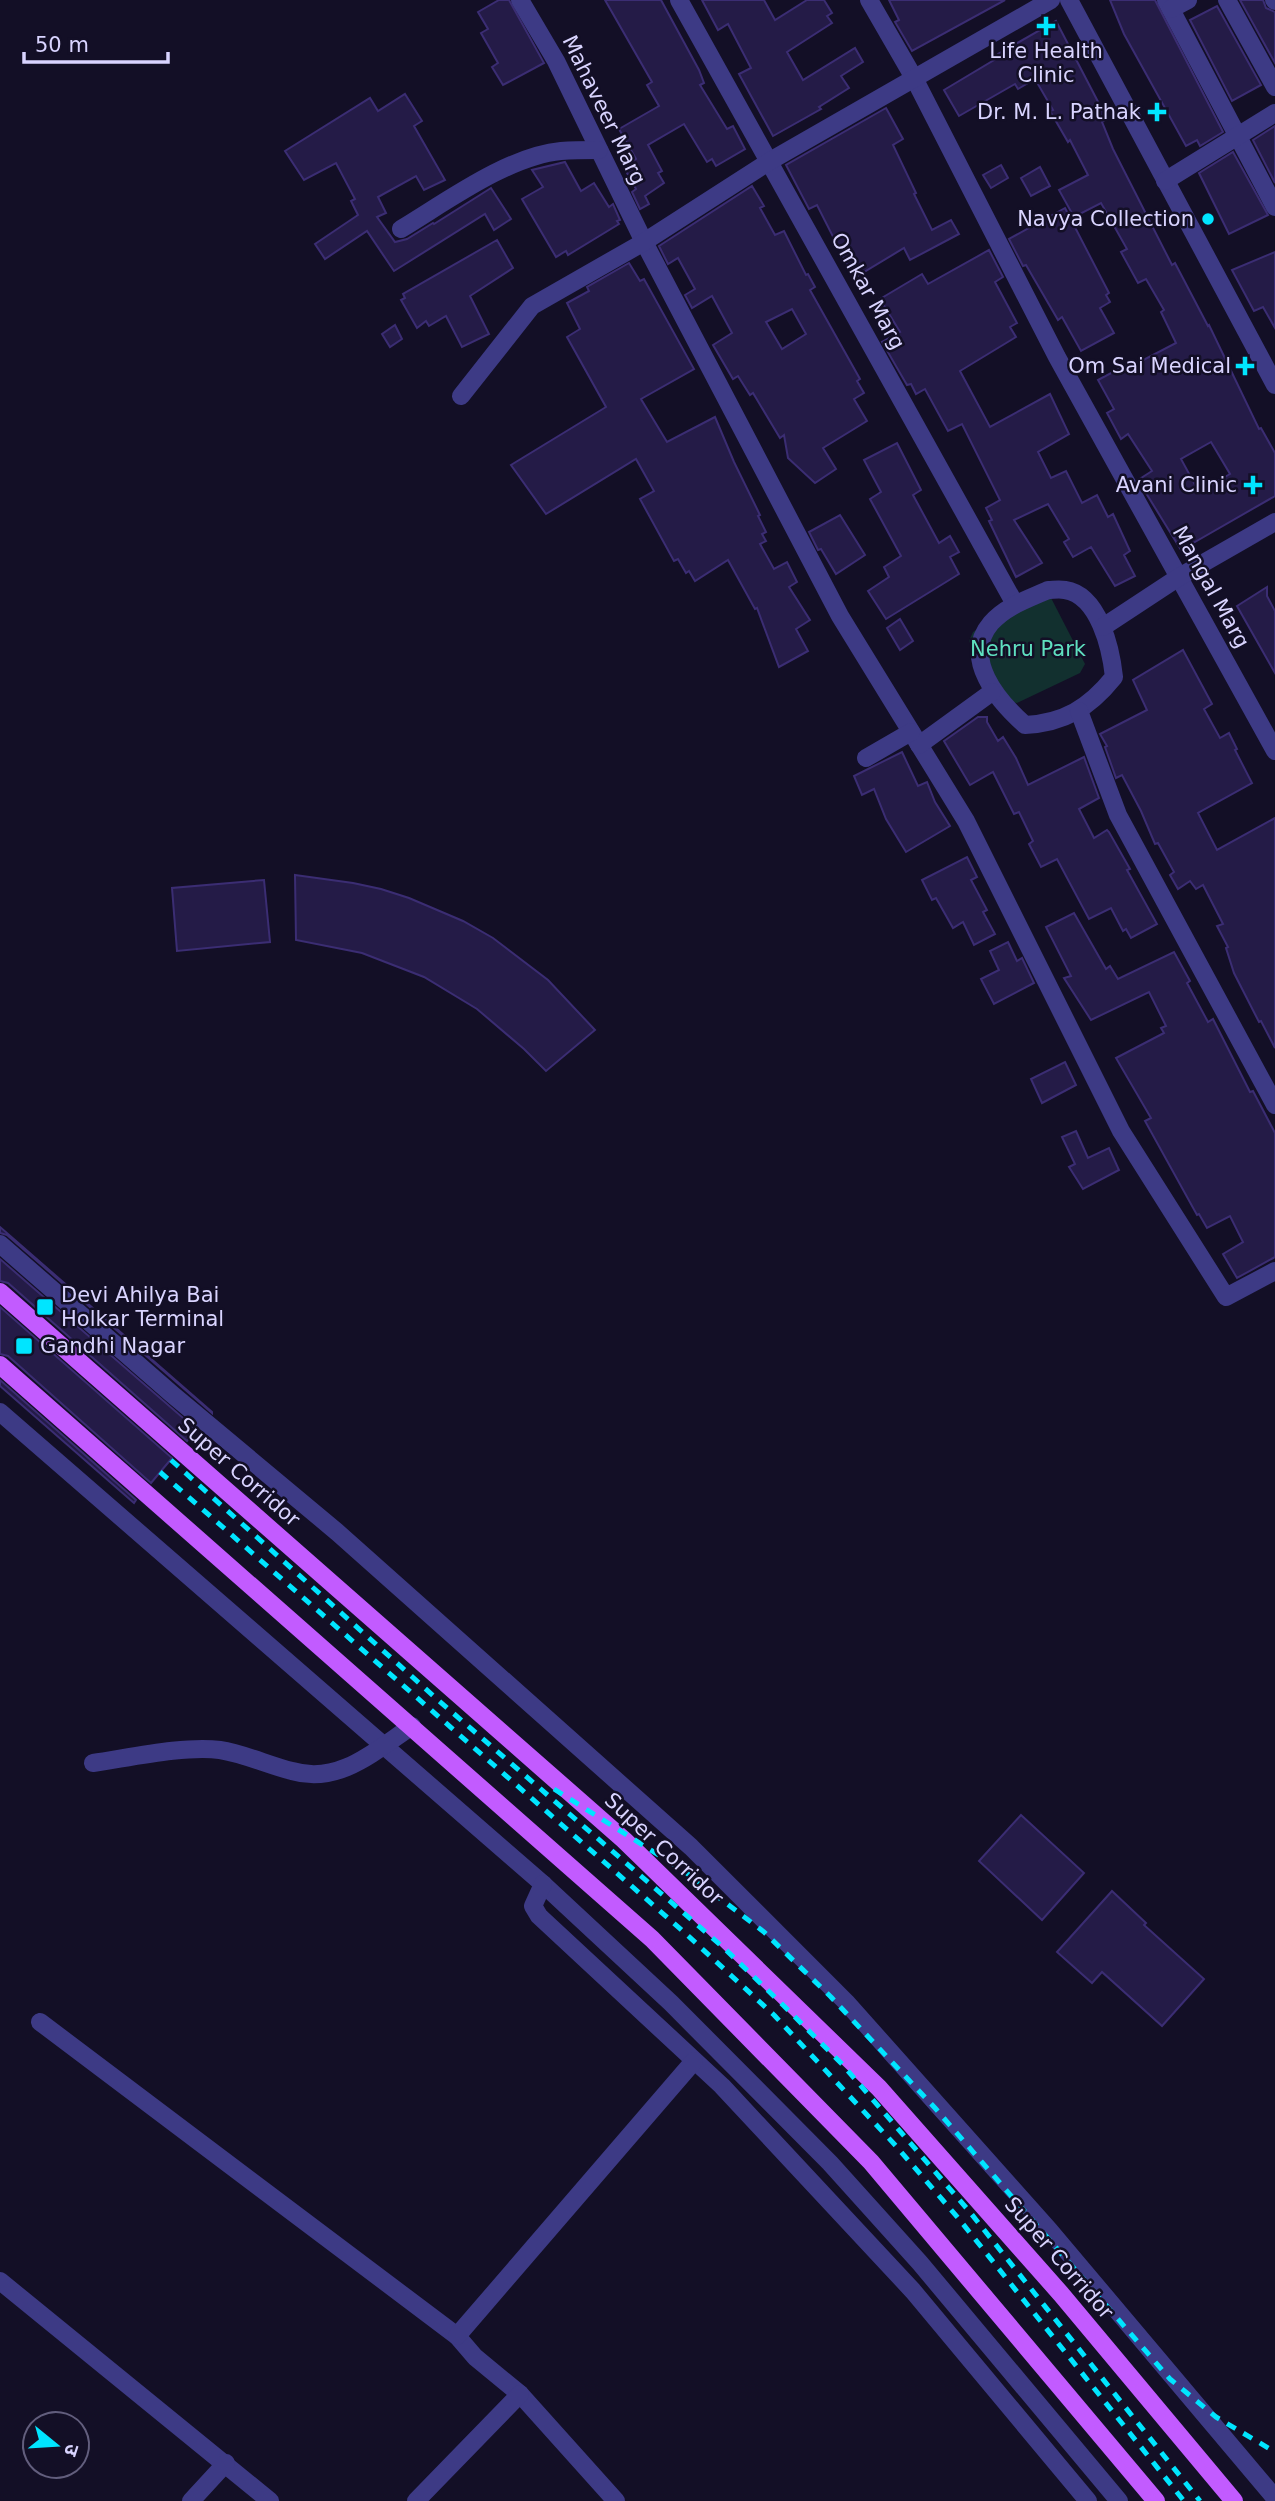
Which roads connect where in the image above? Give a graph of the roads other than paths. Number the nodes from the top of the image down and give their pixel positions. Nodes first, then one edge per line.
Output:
1 (520, 0) edge
2 (679, 0) edge
3 (869, 0) edge
4 (1051, 0) edge
5 (1069, 0) edge
6 (1188, 0) edge
7 (1227, 0) edge
8 (1169, 5) edge
9 (914, 78) junction
10 (1275, 87) edge
11 (1275, 113) edge
12 (1237, 135) junction
13 (599, 150) junction
14 (771, 161) junction
15 (1165, 181) junction
16 (1275, 207) edge
17 (401, 229) dead end
18 (644, 242) junction
19 (1275, 386) edge
20 (461, 396) dead end
21 (1275, 522) edge
22 (1179, 577) junction
23 (1015, 604) junction
24 (1102, 627) junction
25 (992, 692) junction
26 (1079, 711) junction
27 (915, 739) junction
28 (1275, 751) edge
29 (866, 758) dead end
30 (1275, 1105) edge
31 (0, 1244) edge
32 (1275, 1271) edge
33 (0, 1292) edge
34 (0, 1365) edge
35 (0, 1412) edge
36 (412, 1727) junction
37 (382, 1746) junction
38 (93, 1763) dead end
39 (543, 1884) junction
40 (40, 2022) dead end
41 (694, 2061) junction
42 (0, 2281) edge
43 (457, 2336) junction
44 (520, 2394) junction
45 (226, 2463) junction
46 (1275, 2498) edge
47 (191, 2501) edge
48 (270, 2501) edge
49 (416, 2501) edge
50 (616, 2501) edge
51 (1088, 2501) edge
52 (1119, 2501) edge
53 (1156, 2501) edge
54 (1234, 2501) edge

1 - 13 street, Mahaveer Marg
2 - 14 street, Omkar Marg
3 - 9 street, Mangal Marg
4 - 9 street
5 - 15 street
6 - 8 street
7 - 10 street
8 - 12 street
9 - 14 street
9 - 22 street, Mangal Marg
11 - 12 street
12 - 15 street
12 - 16 street
13 - 17 street
13 - 18 street, Mahaveer Marg
14 - 18 street
14 - 23 street, Omkar Marg
15 - 19 street
18 - 20 street
18 - 27 street, Mahaveer Marg
21 - 22 street
22 - 24 street
22 - 28 street, Mangal Marg
23 - 24 street
23 - 25 street
24 - 26 street
25 - 26 street
25 - 27 street
26 - 30 street
27 - 29 street
27 - 32 street, Mahaveer Marg
31 - 46 street
33 - 54 main road, Super Corridor
34 - 36 main road
35 - 37 street
36 - 37 street
36 - 53 main road
37 - 38 street
37 - 39 street
39 - 41 street
39 - 52 street
40 - 43 street
41 - 43 street
41 - 51 street
42 - 45 street
43 - 44 street
44 - 49 street
44 - 50 street
45 - 47 street
45 - 48 street

